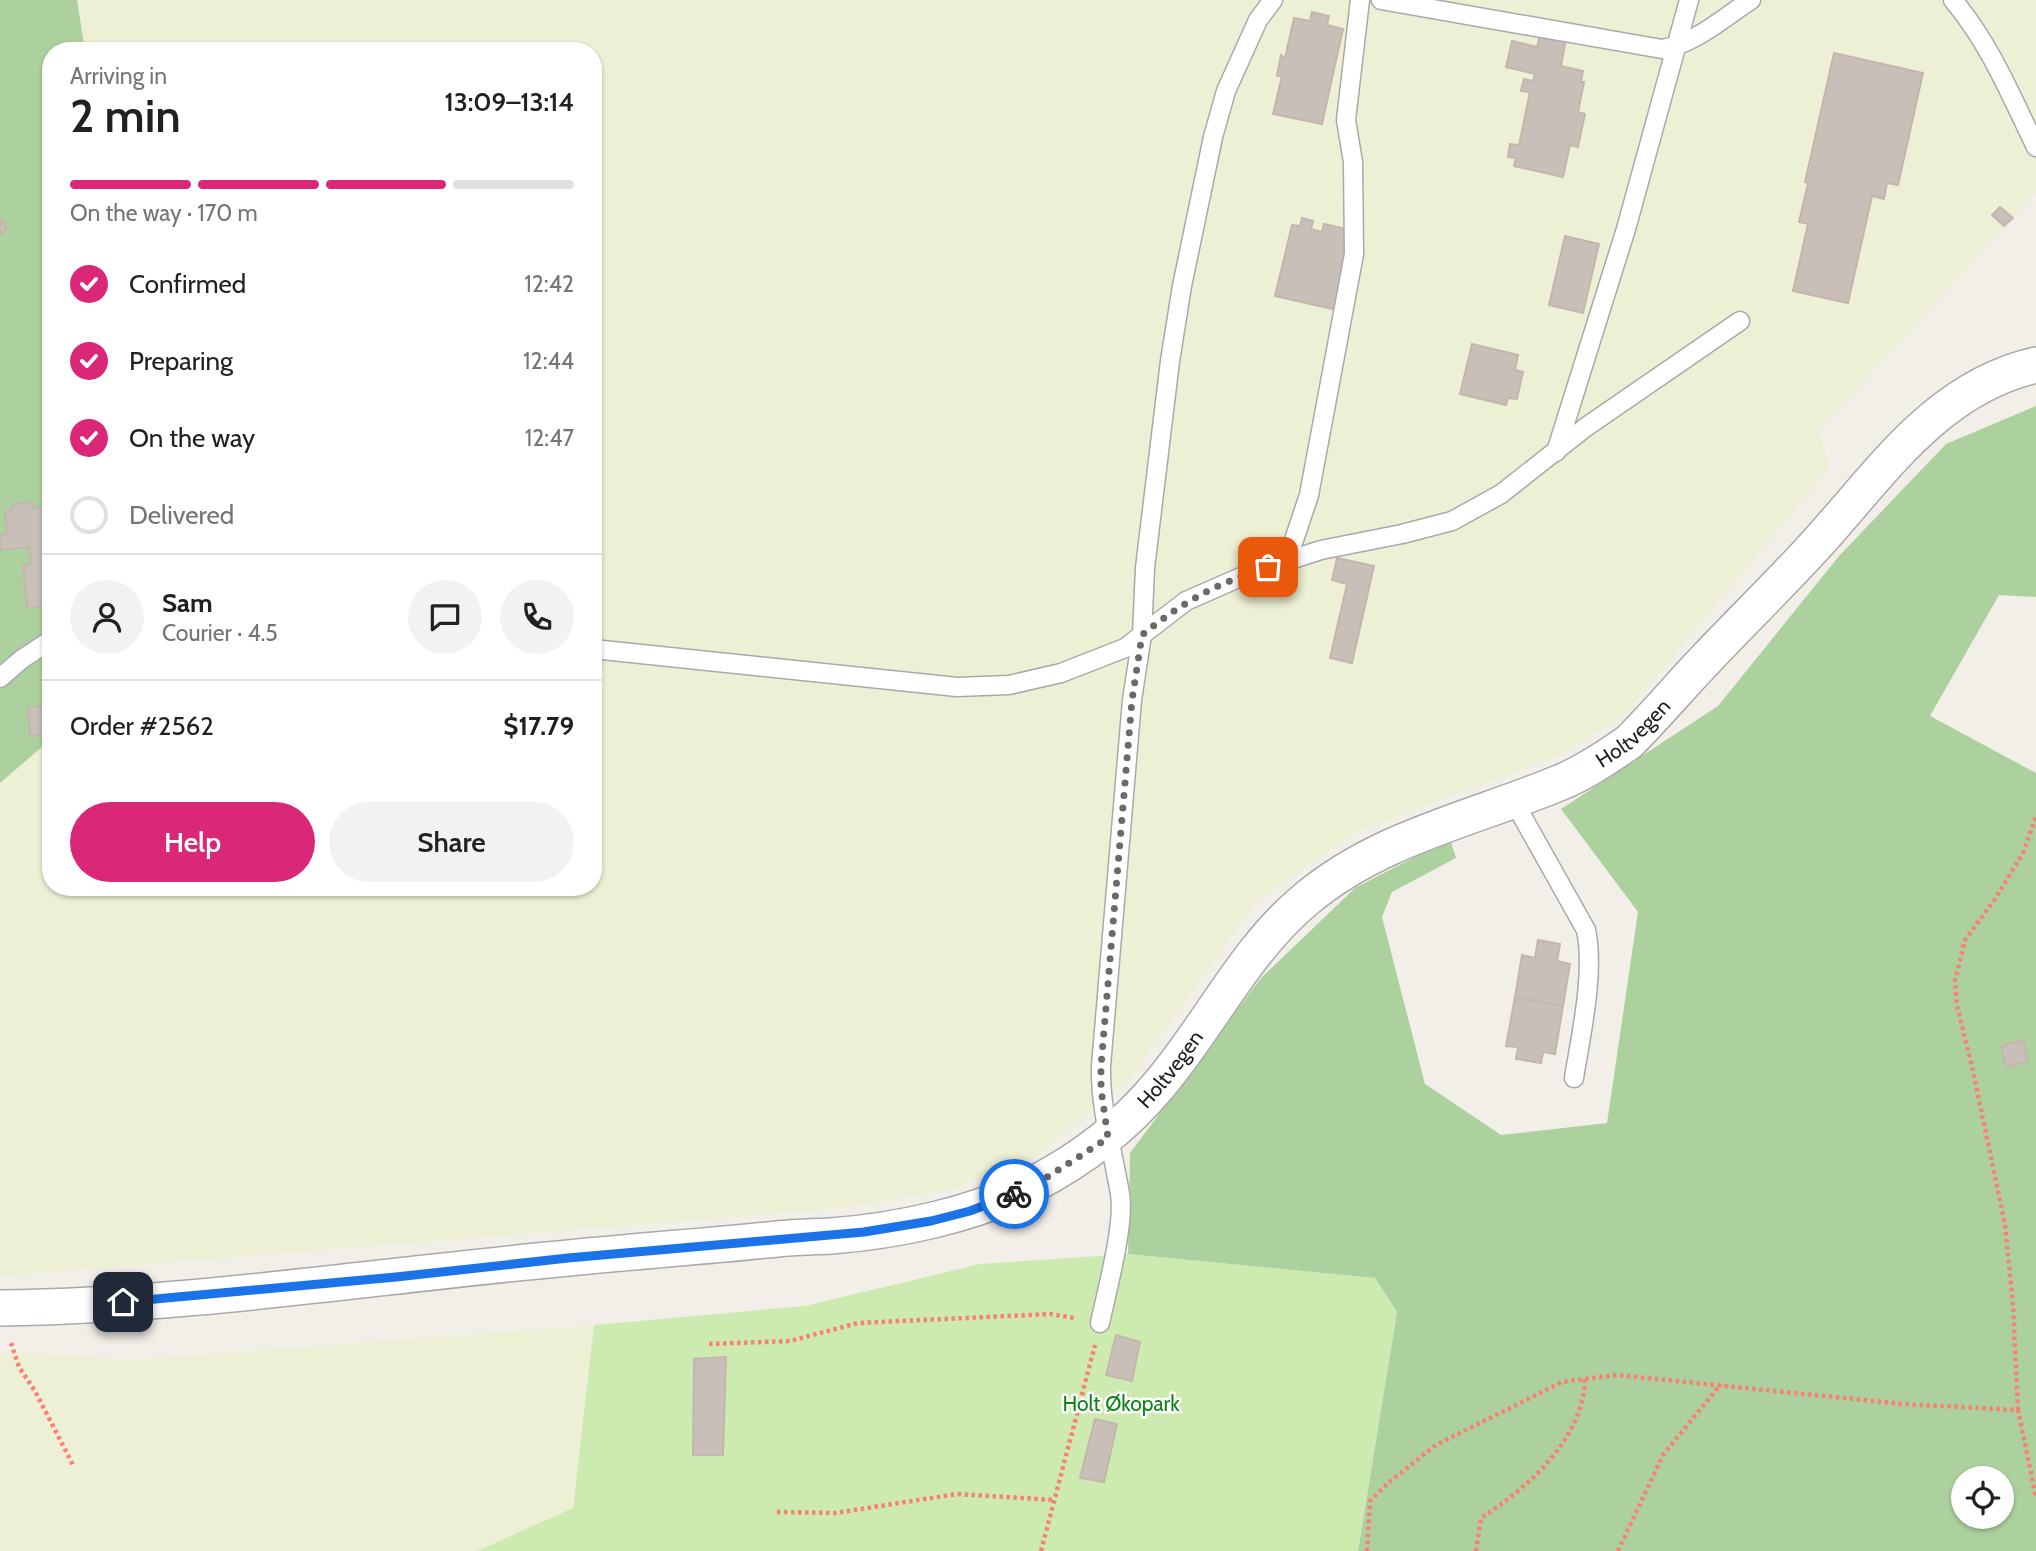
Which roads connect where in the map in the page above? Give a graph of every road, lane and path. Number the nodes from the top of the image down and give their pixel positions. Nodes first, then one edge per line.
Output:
1 (1273, 0) edge
2 (1360, 0) edge
3 (1381, 0) edge
4 (1689, 0) edge
5 (1751, 0) edge
6 (1953, 0) edge
7 (1677, 46) junction
8 (2036, 147) edge
9 (1740, 321) dead end
10 (2036, 365) edge
11 (1556, 452) junction
12 (1287, 562) junction
13 (1142, 635) junction
14 (42, 646) edge
15 (602, 650) edge
16 (0, 678) edge
17 (1513, 800) junction
18 (2036, 817) edge
19 (1574, 1078) dead end
20 (1108, 1138) junction
21 (2, 1308) edge
22 (1100, 1322) junction
23 (709, 1344) dead end
24 (1585, 1379) junction
25 (1721, 1384) junction
26 (2018, 1410) junction
27 (74, 1467) dead end
28 (2036, 1497) edge
29 (1054, 1500) junction
30 (777, 1512) dead end
31 (1041, 1551) edge
32 (1367, 1551) edge
33 (1476, 1551) edge
34 (1618, 1551) edge

1 - 13 lane
2 - 12 lane
3 - 7 lane
4 - 7 lane
5 - 7 lane
6 - 8 lane
7 - 11 lane
9 - 11 lane
10 - 17 street, Holtvegen
11 - 12 lane
12 - 13 lane
13 - 15 lane
13 - 20 lane
14 - 16 lane
17 - 19 lane
17 - 20 street, Holtvegen
18 - 26 path
20 - 21 street, Holtvegen
20 - 22 lane
21 - 27 path
22 - 23 path
22 - 29 path
24 - 25 path
24 - 32 path
24 - 33 path
25 - 26 path
25 - 34 path
26 - 28 path
29 - 30 path
29 - 31 path

